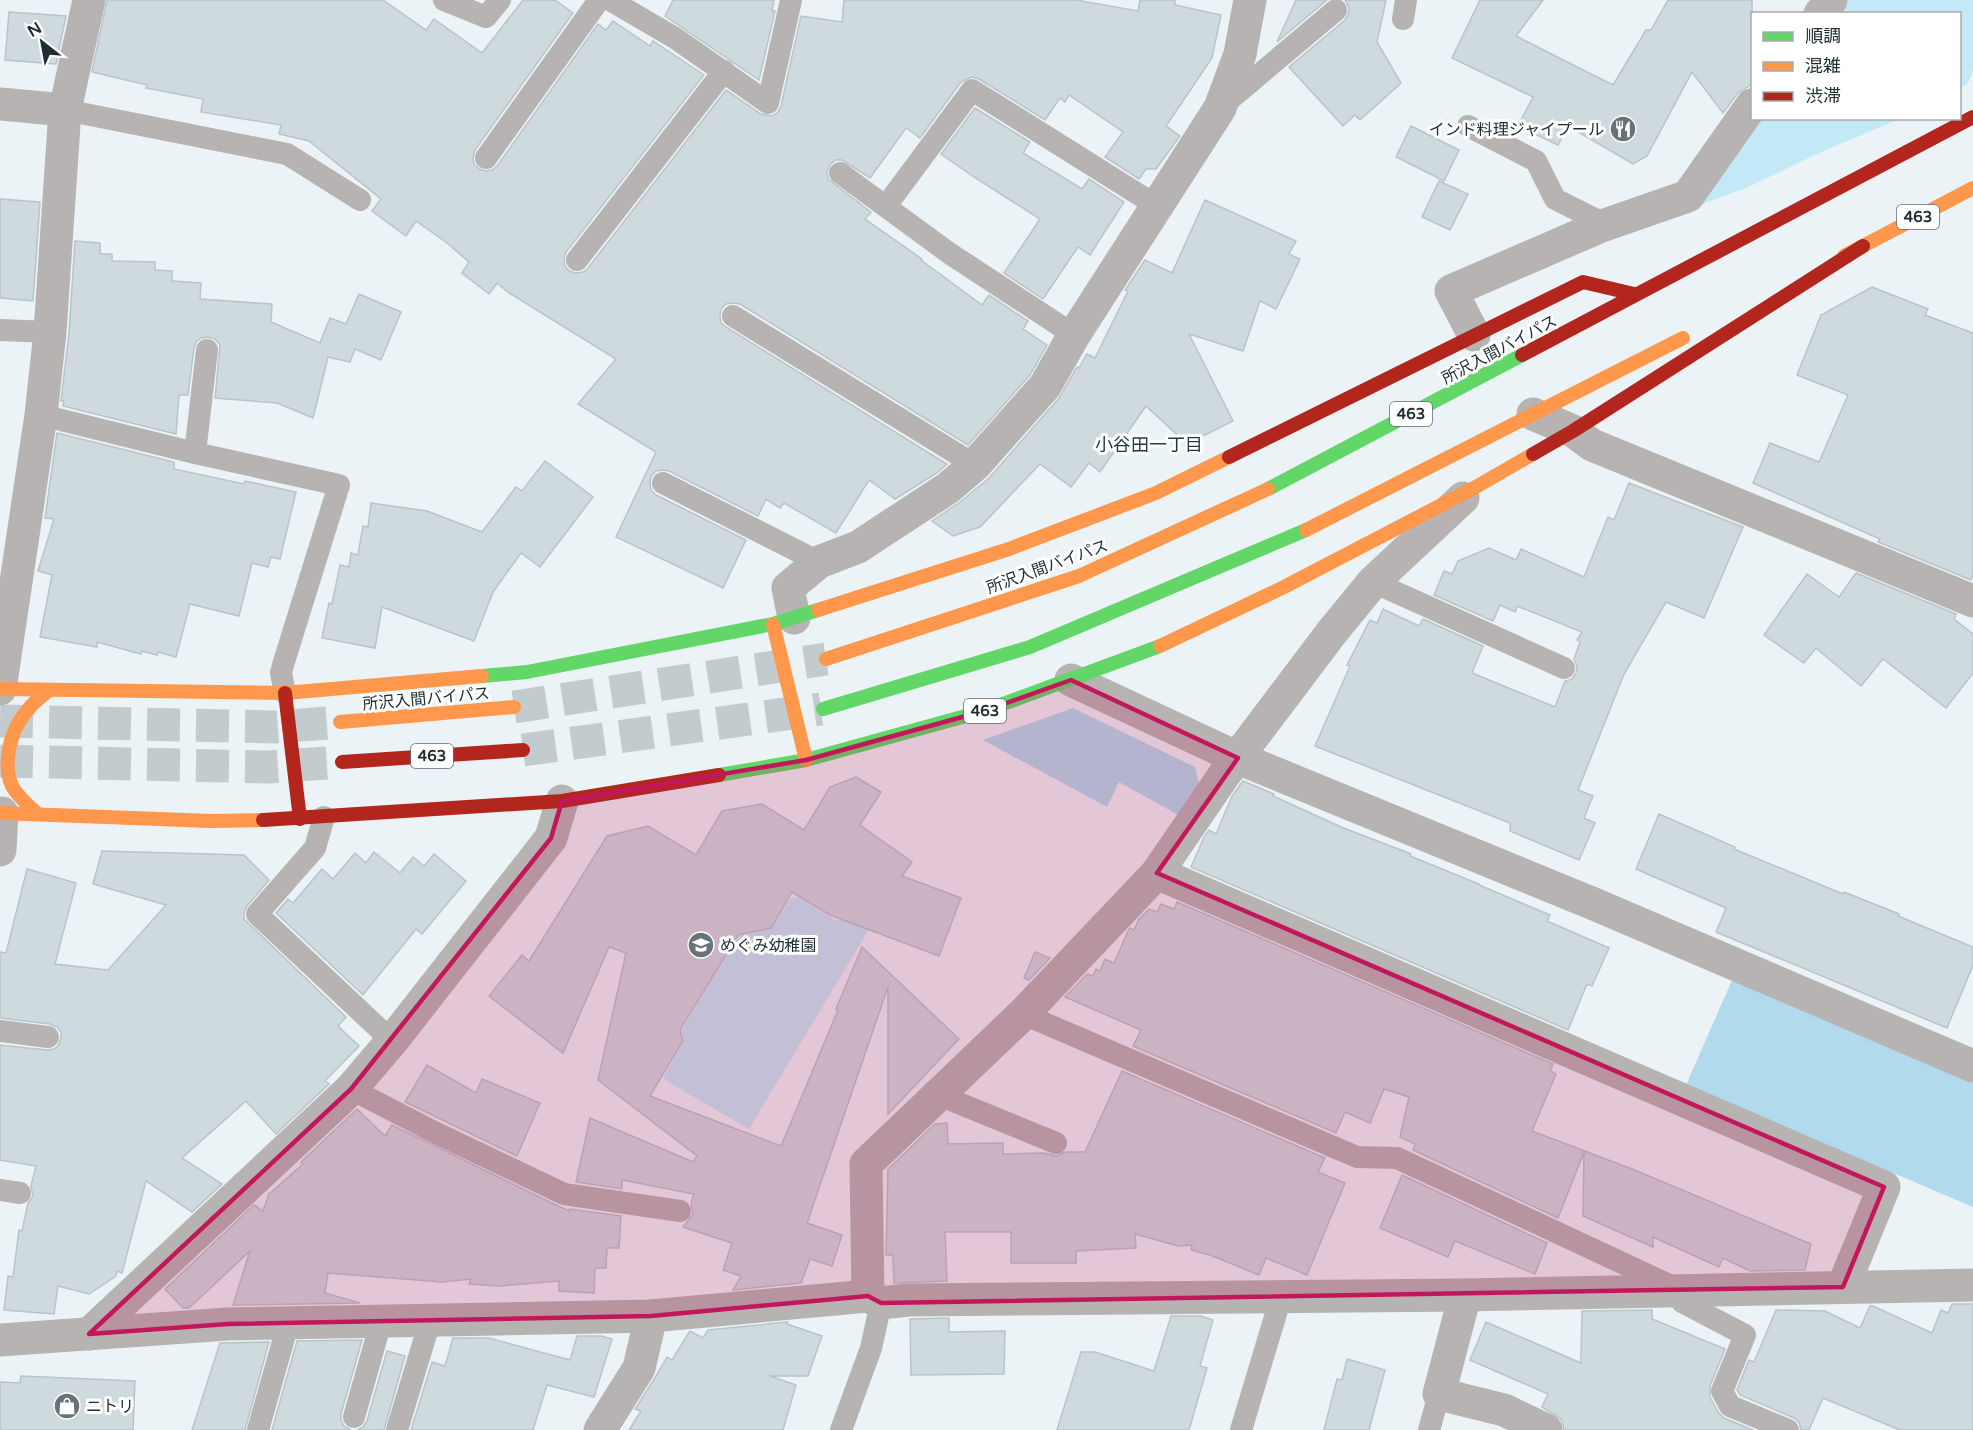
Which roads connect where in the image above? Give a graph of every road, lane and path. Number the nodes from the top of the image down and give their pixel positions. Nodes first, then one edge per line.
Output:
1 (89, 0) edge
2 (444, 0) edge
3 (500, 0) edge
4 (599, 0) edge
5 (610, 0) edge
6 (791, 0) edge
7 (1251, 0) edge
8 (1831, 0) edge
9 (1336, 10) dead end
10 (1822, 12) edge
11 (724, 71) junction
12 (0, 104) edge
13 (1751, 106) edge
14 (1220, 108) junction
15 (65, 110) junction
16 (1973, 117) edge
17 (1468, 126) dead end
18 (486, 158) dead end
19 (840, 172) dead end
20 (1973, 188) edge
21 (360, 200) dead end
22 (886, 206) junction
23 (1157, 206) junction
24 (1607, 225) junction
25 (1863, 246) junction
26 (577, 260) dead end
27 (1634, 294) junction
28 (1735, 311) dead end
29 (733, 316) dead end
30 (0, 330) edge
31 (50, 332) junction
32 (1693, 333) dead end
33 (1074, 334) junction
34 (1474, 335) junction
35 (207, 350) dead end
36 (1533, 414) junction
37 (41, 416) junction
38 (1573, 431) junction
39 (195, 453) junction
40 (975, 465) junction
41 (663, 483) dead end
42 (1474, 488) junction
43 (819, 562) junction
44 (1373, 582) junction
45 (1973, 601) edge
46 (783, 621) junction
47 (826, 659) tunnel mouth
48 (1564, 668) dead end
49 (1071, 680) junction
50 (0, 689) edge
51 (48, 691) junction
52 (285, 693) junction
53 (514, 707) tunnel mouth
54 (823, 709) tunnel mouth
55 (340, 722) tunnel mouth
56 (523, 750) tunnel mouth
57 (1239, 758) junction
58 (806, 760) junction
59 (342, 762) tunnel mouth
60 (562, 801) junction
61 (1, 813) edge
62 (38, 814) junction
63 (324, 817) junction
64 (300, 819) junction
65 (0, 850) edge
66 (1157, 873) junction
67 (1023, 1014) junction
68 (0, 1031) edge
69 (48, 1037) dead end
70 (392, 1041) junction
71 (1973, 1066) edge
72 (351, 1089) junction
73 (939, 1095) junction
74 (1056, 1143) dead end
75 (680, 1211) dead end
76 (1973, 1285) edge
77 (1843, 1287) junction
78 (1680, 1290) junction
79 (1465, 1295) junction
80 (1281, 1297) junction
81 (874, 1300) junction
82 (651, 1316) junction
83 (430, 1321) junction
84 (381, 1322) junction
85 (288, 1324) junction
86 (89, 1334) junction
87 (0, 1340) edge
88 (1440, 1394) junction
89 (354, 1417) dead end
90 (258, 1430) edge
91 (397, 1430) edge
92 (600, 1430) edge
93 (841, 1430) edge
94 (1242, 1430) edge
95 (1429, 1430) edge
96 (1546, 1430) edge
97 (1788, 1430) edge

1 - 15 street
2 - 3 lane
4 - 18 lane
5 - 11 lane
6 - 11 lane
7 - 14 street
8 - 10 street
9 - 14 lane
11 - 26 lane
12 - 15 street
13 - 24 street
14 - 23 street
15 - 21 lane
15 - 31 street
16 - 27 highway, 所沢入間バイパス / 463
17 - 24 lane
19 - 22 lane
20 - 25 highway, 463
22 - 23 lane
22 - 33 lane
23 - 33 street
24 - 34 street
25 - 28 highway, 463
25 - 38 highway, 463
27 - 34 highway, 463
27 - 47 highway, 所沢入間バイパス / 463
29 - 40 lane
30 - 31 lane
31 - 37 street
32 - 36 highway
33 - 40 street
34 - 46 highway, 463
35 - 39 lane
36 - 38 street
36 - 54 highway
37 - 39 lane
37 - 50 street
38 - 42 highway, 463
38 - 45 street
39 - 52 lane
40 - 43 street
41 - 43 lane
42 - 44 street
42 - 49 highway, 463
43 - 46 street
44 - 48 lane
44 - 57 street
46 - 52 highway, 463
46 - 58 highway
49 - 57 street
49 - 58 highway, 463
50 - 51 highway, 463
51 - 52 highway, 463
51 - 62 highway
52 - 64 highway
53 - 55 highway, 所沢入間バイパス
56 - 59 highway, 463
57 - 66 street
57 - 71 street
58 - 60 highway, 463
60 - 63 highway, 463
60 - 70 street
61 - 62 highway, 463
61 - 65 street
62 - 64 highway, 463
63 - 64 highway, 463
63 - 70 lane
66 - 67 street
66 - 77 street
67 - 73 street
67 - 78 lane
68 - 69 lane
70 - 72 street
72 - 75 lane
72 - 86 street
73 - 74 lane
73 - 81 street
76 - 77 street
77 - 78 street
78 - 79 street
78 - 97 lane
79 - 80 street
79 - 88 street
80 - 81 street
80 - 94 lane
81 - 82 street
81 - 93 lane
82 - 83 street
82 - 92 street
83 - 84 street
83 - 91 lane
84 - 85 street
84 - 89 lane
85 - 86 street
85 - 90 lane
86 - 87 street
88 - 95 lane
88 - 96 street

